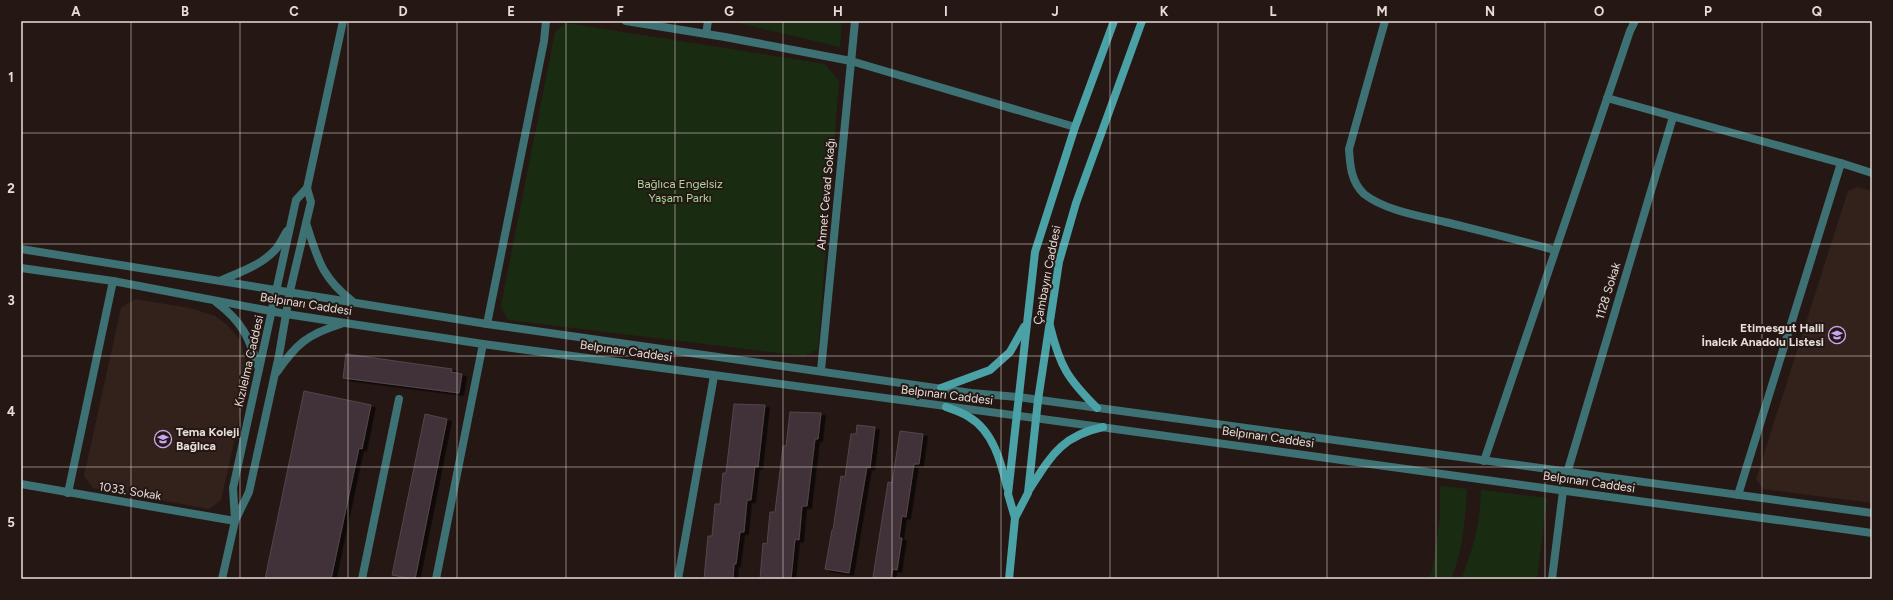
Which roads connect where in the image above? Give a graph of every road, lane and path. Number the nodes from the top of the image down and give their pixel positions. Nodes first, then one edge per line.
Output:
1 (343, 21) edge
2 (546, 21) edge
3 (626, 21) edge
4 (708, 21) edge
5 (855, 21) edge
6 (1114, 21) edge
7 (1142, 21) edge
8 (1386, 21) edge
9 (1635, 21) edge
10 (706, 34) junction
11 (851, 61) junction
12 (1607, 98) junction
13 (1673, 116) junction
14 (1075, 127) junction
15 (1841, 163) junction
16 (1872, 174) edge
17 (307, 188) junction
18 (306, 223) junction
19 (291, 225) junction
20 (21, 249) edge
21 (1554, 250) junction
22 (21, 268) edge
23 (221, 280) junction
24 (113, 281) junction
25 (277, 288) junction
26 (290, 291) junction
27 (213, 300) junction
28 (353, 301) junction
29 (272, 311) junction
30 (286, 314) junction
31 (1049, 322) junction
32 (343, 323) junction
33 (1026, 323) junction
34 (487, 324) junction
35 (483, 344) junction
36 (259, 370) junction
37 (821, 370) junction
38 (274, 376) junction
39 (714, 376) junction
40 (941, 388) junction
41 (1018, 397) junction
42 (399, 399) dead end
43 (1038, 400) junction
44 (946, 407) junction
45 (1097, 408) junction
46 (1016, 415) junction
47 (1037, 418) junction
48 (1103, 427) junction
49 (1484, 461) junction
50 (1567, 473) junction
51 (21, 484) edge
52 (1563, 491) junction
53 (68, 493) junction
54 (1028, 493) junction
55 (1008, 494) junction
56 (1738, 495) junction
57 (1872, 513) edge
58 (1014, 518) junction
59 (235, 521) junction
60 (1872, 533) edge
61 (222, 579) edge
62 (362, 579) edge
63 (436, 579) edge
64 (678, 579) edge
65 (1009, 579) edge
66 (1552, 579) edge

1 - 17 street, Kızılelma Caddesi
2 - 34 street
3 - 10 street
4 - 10 street
5 - 11 street, Ahmet Cevad Sokağı
6 - 14 main road, Çambayırı Caddesi
7 - 31 main road, Çambayırı Caddesi
8 - 21 street
9 - 12 street
10 - 11 street
11 - 14 street
11 - 37 street, Ahmet Cevad Sokağı
12 - 13 street
12 - 21 street
13 - 15 street
13 - 50 street, 1128 Sokak
14 - 33 main road, Çambayırı Caddesi
15 - 16 street
15 - 56 street
17 - 18 street, Kızılelma Caddesi
17 - 19 street, Kızılelma Caddesi
18 - 26 street, Kızılelma Caddesi
18 - 28 street
19 - 23 street
19 - 25 street, Kızılelma Caddesi
20 - 23 street, Belpınarı Caddesi
21 - 49 street
22 - 24 street, Belpınarı Caddesi
23 - 25 street, Belpınarı Caddesi
24 - 27 street, Belpınarı Caddesi
24 - 53 street
25 - 26 street, Belpınarı Caddesi
25 - 29 street, Kızılelma Caddesi
26 - 28 street, Belpınarı Caddesi
26 - 30 street, Kızılelma Caddesi
27 - 29 street, Belpınarı Caddesi
27 - 36 street
28 - 34 street, Belpınarı Caddesi
29 - 30 street, Belpınarı Caddesi
29 - 36 street, Kızılelma Caddesi
30 - 32 street, Belpınarı Caddesi
30 - 38 street, Kızılelma Caddesi
31 - 43 main road, Çambayırı Caddesi
31 - 45 main road
32 - 35 street, Belpınarı Caddesi
32 - 38 street
33 - 40 main road
33 - 41 main road, Çambayırı Caddesi
34 - 37 street, Belpınarı Caddesi
35 - 39 street, Belpınarı Caddesi
35 - 63 street
36 - 59 street, Kızılelma Caddesi
37 - 40 street, Belpınarı Caddesi
38 - 59 street, Kızılelma Caddesi
39 - 44 street, Belpınarı Caddesi
39 - 64 street
40 - 41 street, Belpınarı Caddesi
41 - 43 street, Belpınarı Caddesi
41 - 46 main road, Çambayırı Caddesi
42 - 62 street
43 - 45 street, Belpınarı Caddesi
43 - 47 main road, Çambayırı Caddesi
44 - 46 street, Belpınarı Caddesi
44 - 55 main road
45 - 49 street, Belpınarı Caddesi
46 - 47 street, Belpınarı Caddesi
46 - 55 main road, Çambayırı Caddesi
47 - 48 street, Belpınarı Caddesi
47 - 54 main road, Çambayırı Caddesi
48 - 52 street, Belpınarı Caddesi
48 - 54 main road
49 - 50 street, Belpınarı Caddesi
50 - 56 street, Belpınarı Caddesi
51 - 53 street, 1033. Sokak
52 - 60 street, Belpınarı Caddesi
52 - 66 street
53 - 59 street, 1033. Sokak
54 - 58 main road, Çambayırı Caddesi
55 - 58 main road, Çambayırı Caddesi
56 - 57 street, Belpınarı Caddesi
58 - 65 main road, Çambayırı Caddesi
59 - 61 street, Kızılelma Caddesi

